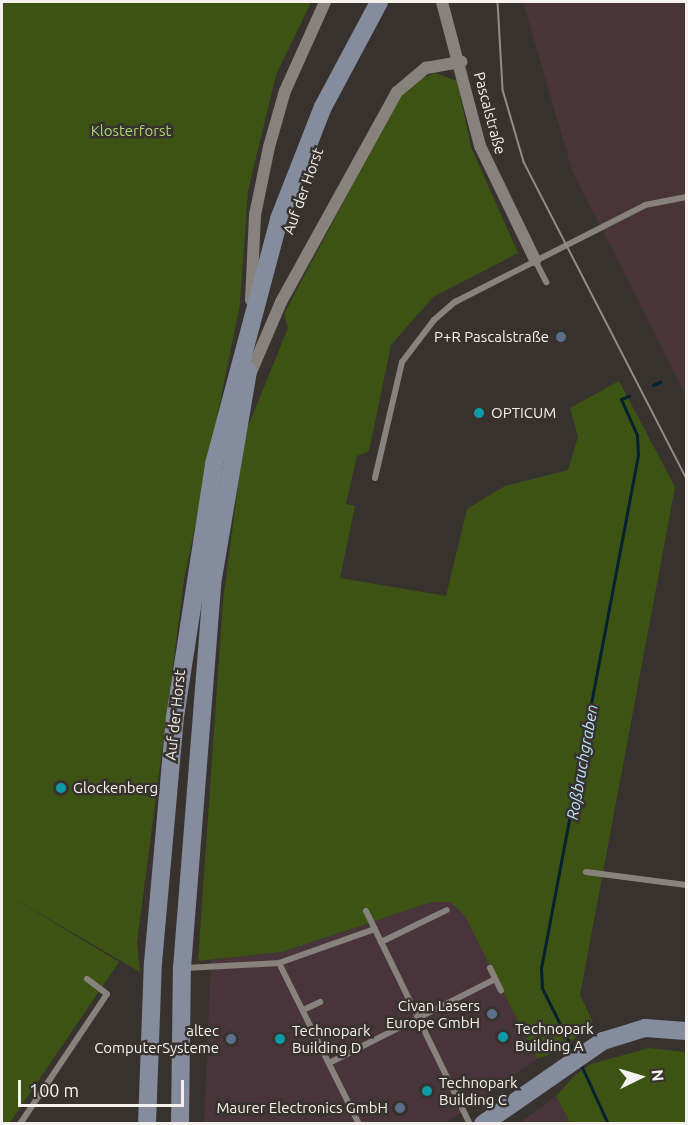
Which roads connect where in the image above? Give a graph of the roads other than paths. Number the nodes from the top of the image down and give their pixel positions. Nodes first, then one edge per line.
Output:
1 (325, 2) edge
2 (379, 2) edge
3 (392, 2) edge
4 (442, 2) edge
5 (461, 62) junction
6 (260, 192) junction
7 (687, 197) edge
8 (279, 219) junction
9 (535, 261) junction
10 (546, 282) dead end
11 (251, 313) junction
12 (243, 392) junction
13 (375, 478) dead end
14 (586, 872) dead end
15 (687, 885) edge
16 (447, 910) dead end
17 (366, 911) dead end
18 (375, 929) junction
19 (381, 942) junction
20 (279, 963) junction
21 (182, 968) junction
22 (490, 968) dead end
23 (87, 979) dead end
24 (495, 979) junction
25 (501, 991) dead end
26 (320, 1002) dead end
27 (303, 1010) junction
28 (419, 1018) junction
29 (687, 1030) edge
30 (329, 1063) junction
31 (20, 1124) edge
32 (147, 1124) edge
33 (180, 1124) edge
34 (359, 1124) edge
35 (470, 1124) edge
36 (483, 1124) edge

1 - 6 street, Auf der Horst
2 - 8 street, Auf der Horst
3 - 12 street, Auf der Horst
4 - 5 street, Pascalstraße
5 - 9 street, Pascalstraße
5 - 12 street, Auf der Horst
6 - 8 street, Auf der Horst
6 - 11 street, Auf der Horst
7 - 9 lane
8 - 11 street, Auf der Horst
9 - 10 lane
9 - 13 lane
11 - 32 street, Auf der Horst
12 - 21 street, Auf der Horst
14 - 15 lane
16 - 19 lane
17 - 18 lane
18 - 19 lane
18 - 20 lane
19 - 28 lane
20 - 21 lane
20 - 27 lane
21 - 33 street, Auf der Horst
22 - 24 lane
23 - 31 lane
24 - 25 lane
24 - 28 lane
26 - 27 lane
27 - 30 lane
28 - 30 lane
28 - 35 lane
29 - 36 street
30 - 34 lane

